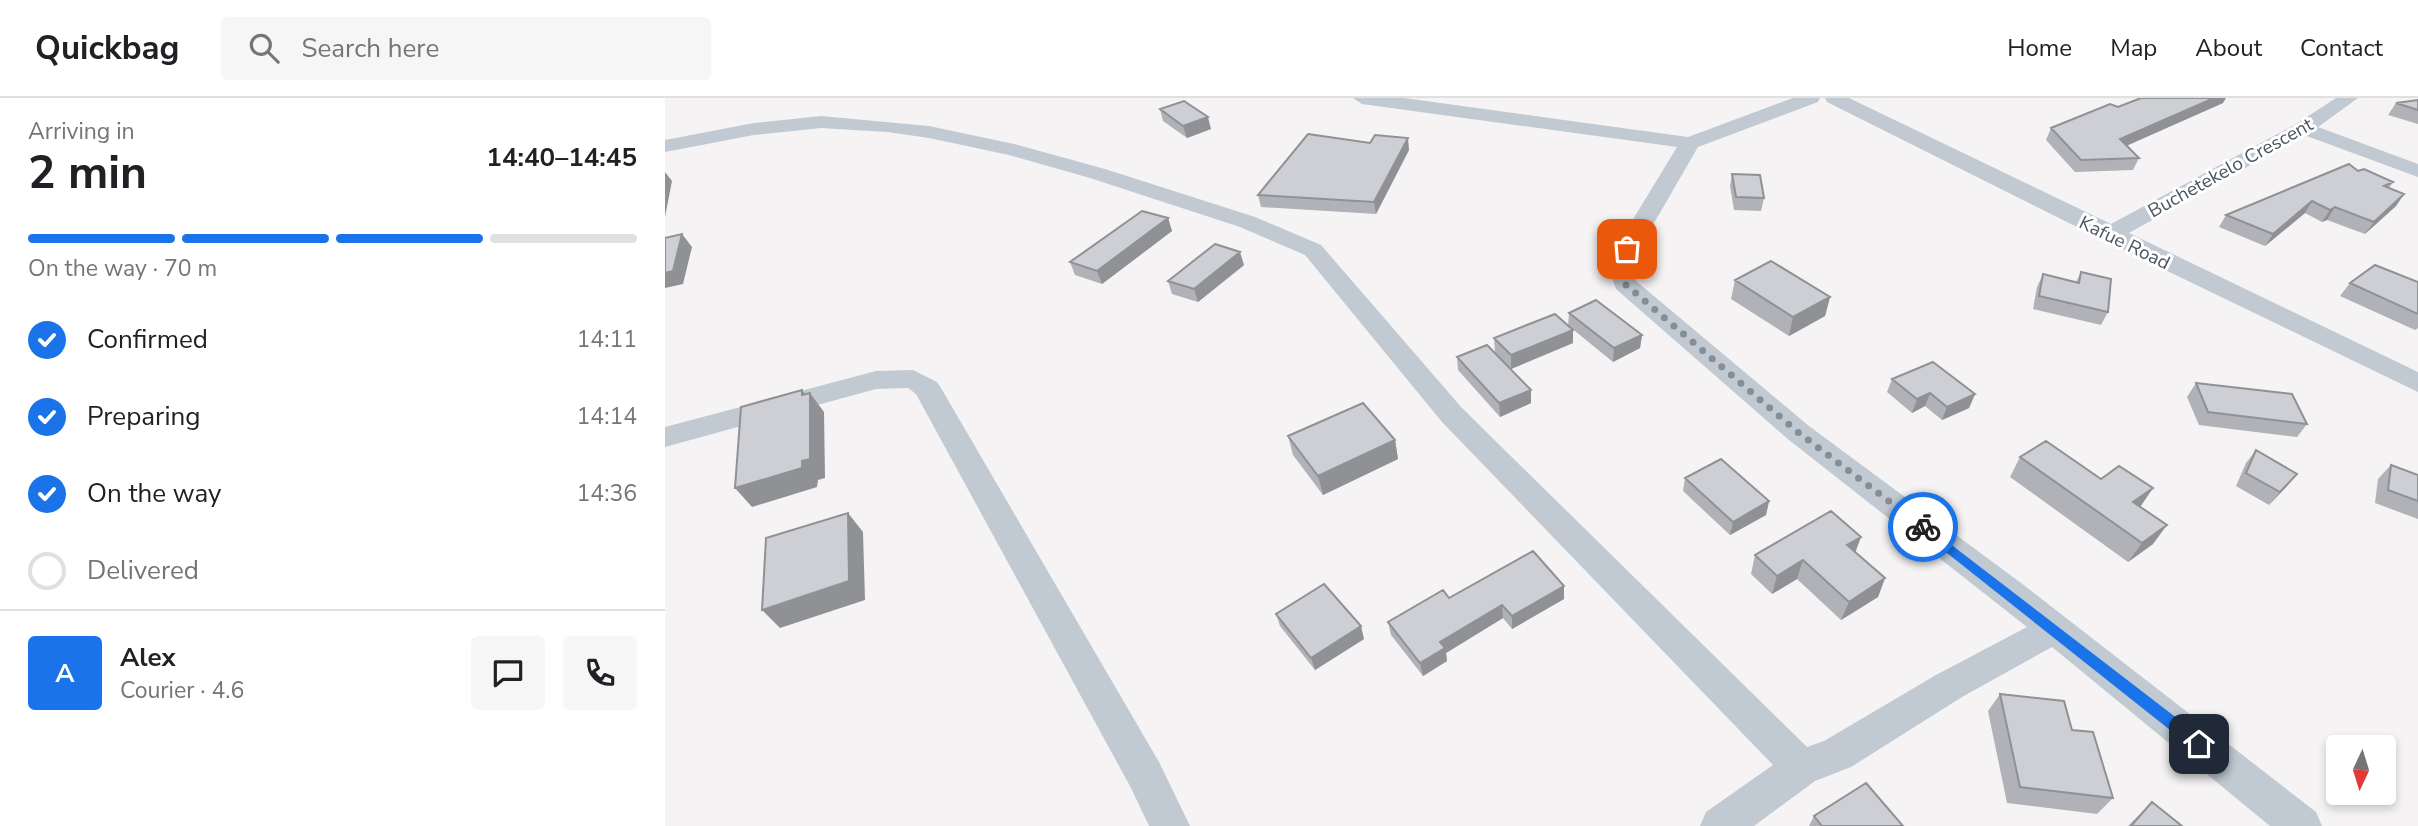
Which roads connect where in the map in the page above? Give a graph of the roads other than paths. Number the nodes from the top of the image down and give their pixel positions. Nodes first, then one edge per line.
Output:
1 (1362, 98) edge
2 (1811, 98) edge
3 (1834, 98) edge
4 (2349, 98) edge
5 (2303, 128) junction
6 (1689, 144) junction
7 (665, 146) edge
8 (2418, 171) edge
9 (2109, 234) junction
10 (2418, 383) edge
11 (665, 437) edge
12 (2054, 629) junction
13 (1801, 768) junction
14 (1170, 826) edge
15 (1720, 826) edge
16 (2302, 826) edge

1 - 6 street
2 - 6 street
3 - 9 street, Kafue Road
4 - 5 street, Buchetekelo Crescent
5 - 8 street
5 - 9 street, Buchetekelo Crescent
6 - 12 street
7 - 13 street
9 - 10 street, Kafue Road
11 - 14 street
12 - 13 street
12 - 16 street
13 - 15 street

